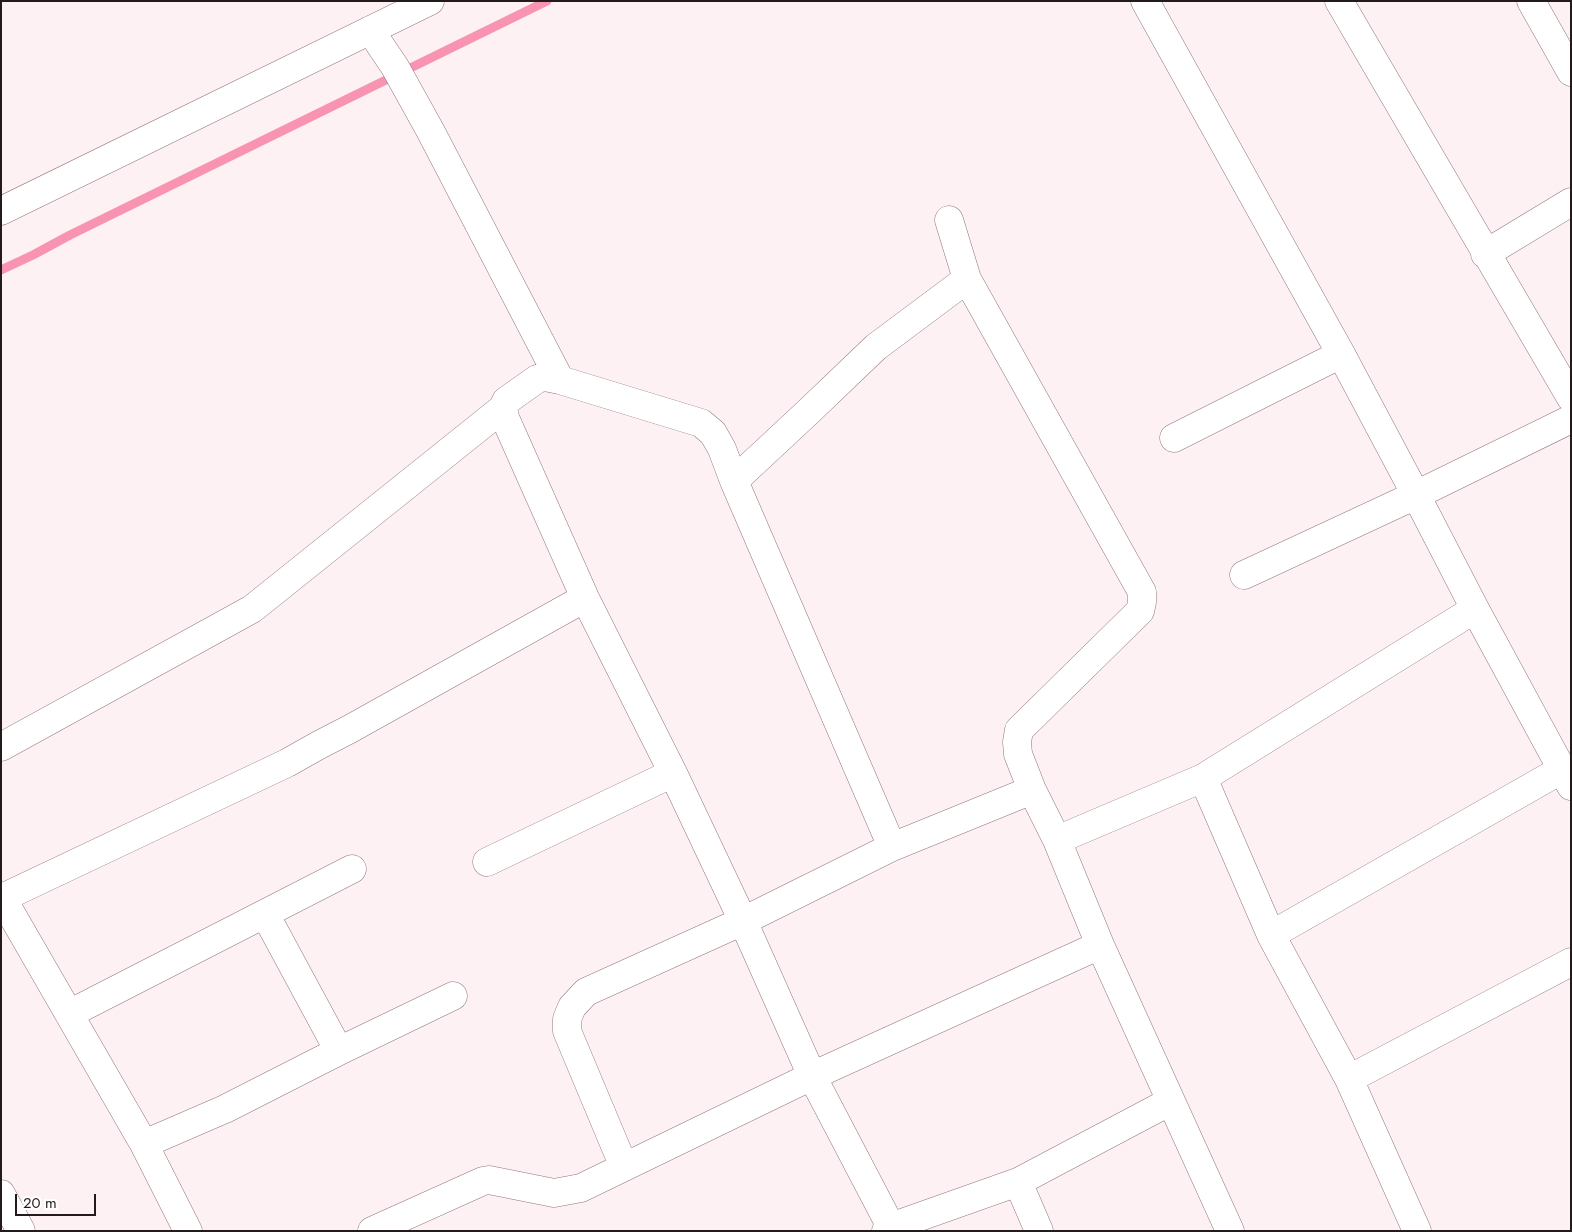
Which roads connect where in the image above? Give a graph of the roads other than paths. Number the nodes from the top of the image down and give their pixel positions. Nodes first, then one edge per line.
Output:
1 (430, 1) edge
2 (1145, 1) edge
3 (1340, 1) edge
4 (1531, 1) edge
5 (370, 30) junction
6 (1571, 72) edge
7 (1571, 202) edge
8 (1, 211) edge
9 (949, 220) dead end
10 (1486, 254) junction
11 (967, 279) junction
12 (1340, 354) junction
13 (560, 380) junction
14 (1571, 398) edge
15 (503, 408) junction
16 (1571, 419) edge
17 (1174, 438) dead end
18 (734, 481) junction
19 (1416, 495) junction
20 (1244, 575) dead end
21 (585, 598) junction
22 (1475, 609) junction
23 (1, 747) edge
24 (673, 773) junction
25 (1203, 778) junction
26 (1566, 778) edge
27 (1032, 790) junction
28 (1057, 840) junction
29 (892, 847) junction
30 (487, 862) dead end
31 (352, 869) dead end
32 (2, 897) edge
33 (265, 914) junction
34 (743, 921) junction
35 (1271, 935) junction
36 (1100, 944) junction
37 (1571, 962) edge
38 (453, 996) dead end
39 (69, 1014) junction
40 (339, 1051) junction
41 (812, 1076) junction
42 (1349, 1079) junction
43 (1171, 1101) junction
44 (144, 1144) junction
45 (624, 1167) junction
46 (1018, 1182) junction
47 (1, 1194) edge
48 (888, 1229) edge
49 (21, 1231) edge
50 (188, 1231) edge
51 (372, 1231) edge
52 (1039, 1231) edge
53 (1230, 1231) edge
54 (1418, 1231) edge

1 - 5 street
2 - 12 street
3 - 10 street
4 - 6 street
5 - 8 street
5 - 13 street
7 - 10 street
9 - 11 street
10 - 14 street
11 - 18 street
11 - 27 street
12 - 17 street
12 - 19 street
13 - 15 street
13 - 18 street
15 - 21 street
15 - 23 street
16 - 19 street
18 - 29 street
19 - 20 street
19 - 22 street
21 - 24 street
21 - 32 street
22 - 25 street
22 - 26 street
24 - 30 street
24 - 34 street
25 - 28 street
25 - 35 street
26 - 35 street
27 - 28 street
27 - 29 street
28 - 36 street
29 - 34 street
31 - 33 street
32 - 39 street
33 - 39 street
33 - 40 street
34 - 41 street
34 - 45 street
35 - 42 street
36 - 41 street
36 - 43 street
37 - 42 street
38 - 40 street
39 - 44 street
40 - 44 street
41 - 45 street
41 - 48 street
42 - 54 street
43 - 46 street
43 - 53 street
44 - 50 street
45 - 51 street
46 - 48 street
46 - 52 street
47 - 49 street

